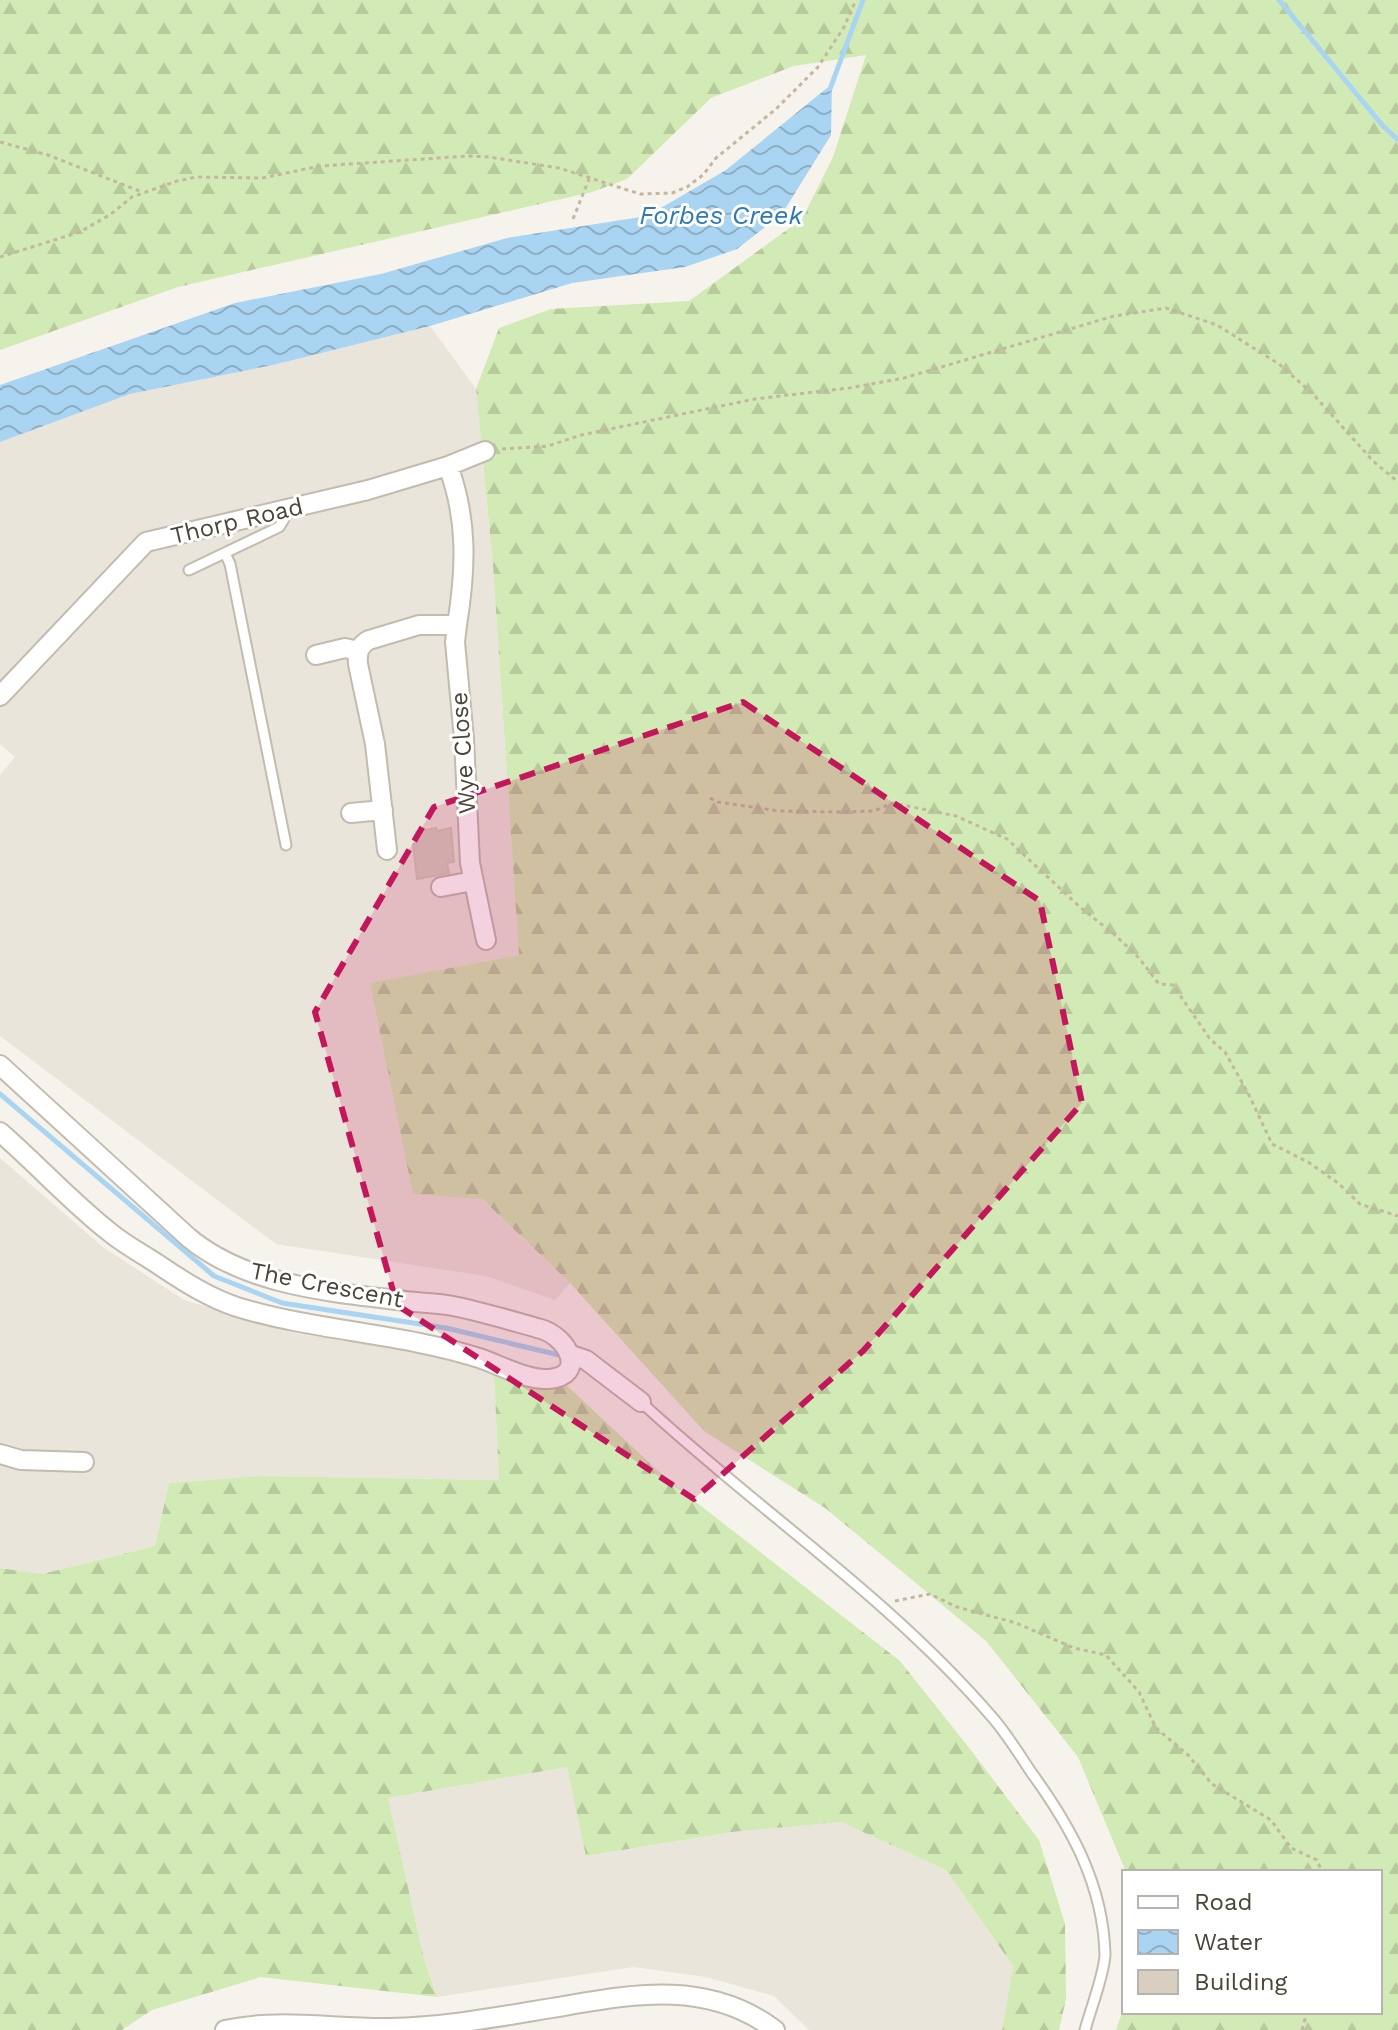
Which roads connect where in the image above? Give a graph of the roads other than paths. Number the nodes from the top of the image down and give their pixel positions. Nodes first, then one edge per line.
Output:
1 (485, 451) road end
2 (448, 466) junction
3 (283, 510) junction
4 (225, 553) junction
5 (189, 570) dead end
6 (457, 625) junction
7 (358, 651) junction
8 (316, 655) dead end
9 (0, 696) edge
10 (383, 810) junction
11 (351, 813) dead end
12 (286, 845) dead end
13 (387, 850) dead end
14 (473, 881) junction
15 (441, 887) dead end
16 (486, 940) dead end
17 (0, 1065) edge
18 (0, 1132) edge
19 (571, 1355) junction
20 (641, 1402) joint
21 (0, 1454) edge
22 (84, 1462) dead end
23 (476, 2025) edge
24 (225, 2030) edge
25 (775, 2030) edge
26 (1085, 2030) edge

1 - 2 street, Thorp Road
2 - 3 street, Thorp Road
2 - 6 street, Wye Close
3 - 4 lane
3 - 9 street, Thorp Road
4 - 5 lane
4 - 12 lane
6 - 7 street
6 - 14 street, Wye Close
7 - 8 street
7 - 10 street
10 - 11 street
10 - 13 street
14 - 15 street
14 - 16 street, Wye Close
17 - 19 street, The Crescent
18 - 19 street, The Crescent
19 - 20 street, The Crescent
20 - 26 lane
21 - 22 street
23 - 24 street
23 - 25 street

